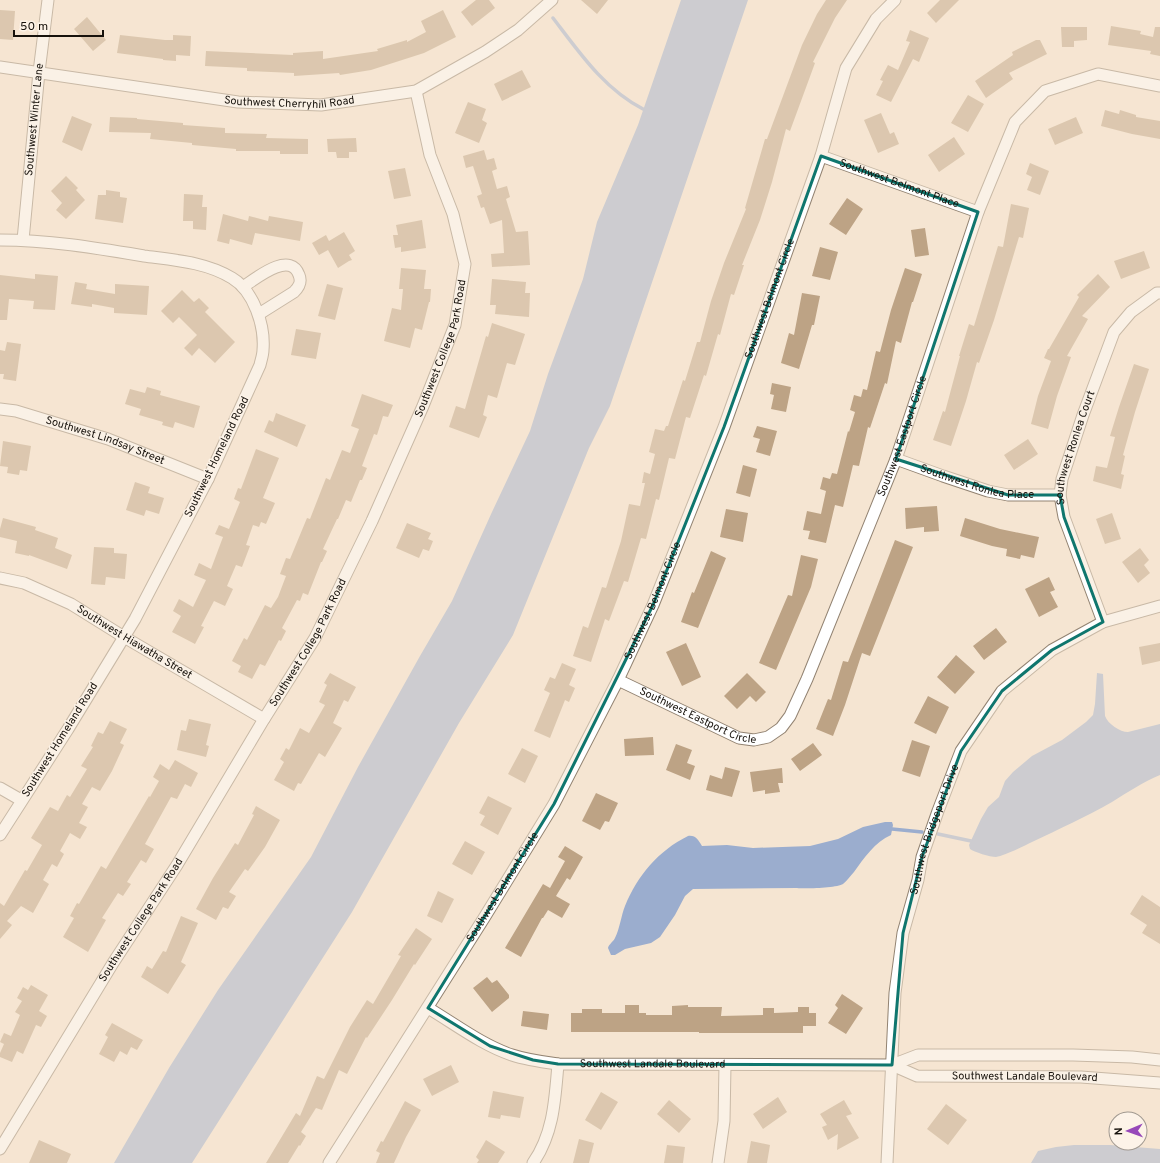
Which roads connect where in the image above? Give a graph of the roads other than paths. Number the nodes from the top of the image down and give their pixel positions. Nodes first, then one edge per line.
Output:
1 (48, 0) edge
2 (552, 0) edge
3 (894, 0) edge
4 (0, 68) edge
5 (39, 72) junction
6 (1160, 86) edge
7 (416, 91) junction
8 (821, 156) junction
9 (978, 212) junction
10 (0, 240) edge
11 (22, 240) junction
12 (243, 287) junction
13 (1160, 293) edge
14 (258, 314) junction
15 (0, 409) edge
16 (896, 459) junction
17 (208, 479) junction
18 (1060, 495) junction
19 (0, 578) edge
20 (1160, 606) edge
21 (1103, 622) junction
22 (124, 637) junction
23 (618, 680) junction
24 (264, 718) junction
25 (0, 788) edge
26 (21, 800) junction
27 (0, 835) edge
28 (428, 1008) junction
29 (1160, 1060) edge
30 (558, 1064) junction
31 (724, 1065) junction
32 (892, 1066) junction
33 (1160, 1083) edge
34 (0, 1149) edge
35 (329, 1163) edge
36 (533, 1163) edge
37 (718, 1163) edge
38 (887, 1163) edge

1 - 5 street, Southwest Winter Lane
2 - 7 street, Southwest Cherryhill Road
3 - 8 street, Southwest Belmont Circle
4 - 5 street, Southwest Cherryhill Road
5 - 7 street, Southwest Cherryhill Road
5 - 11 street, Southwest Winter Lane
6 - 9 street, Southwest Eastport Circle
7 - 24 street, Southwest College Park Road
8 - 9 street, Southwest Belmont Place
8 - 23 street, Southwest Belmont Circle
9 - 16 street, Southwest Eastport Circle
10 - 11 street, Southwest Homeland Road
11 - 12 street, Southwest Homeland Road
12 - 14 street, Southwest Homeland Road
12 - 14 street
13 - 18 street, Southwest Ronlea Court
14 - 17 street, Southwest Homeland Road
15 - 17 street, Southwest Lindsay Street
16 - 18 street, Southwest Ronlea Place
16 - 23 street, Southwest Eastport Circle
17 - 22 street, Southwest Homeland Road
18 - 21 street, Southwest Ronlea Court
19 - 22 street, Southwest Hiawatha Street
20 - 21 street, Southwest Bridgeport Drive
21 - 32 street, Southwest Bridgeport Drive
22 - 24 street, Southwest Hiawatha Street
22 - 26 street, Southwest Homeland Road
23 - 28 street, Southwest Belmont Circle
24 - 34 street, Southwest College Park Road
25 - 26 street
26 - 27 street, Southwest Homeland Road
28 - 30 street, Southwest Landale Boulevard
28 - 35 street, Southwest Belmont Circle
29 - 32 street, Southwest Landale Boulevard
30 - 31 street, Southwest Landale Boulevard
30 - 36 street
31 - 32 street, Southwest Landale Boulevard
31 - 37 street
32 - 33 street, Southwest Landale Boulevard
32 - 38 street, Southwest Bridgeport Drive

